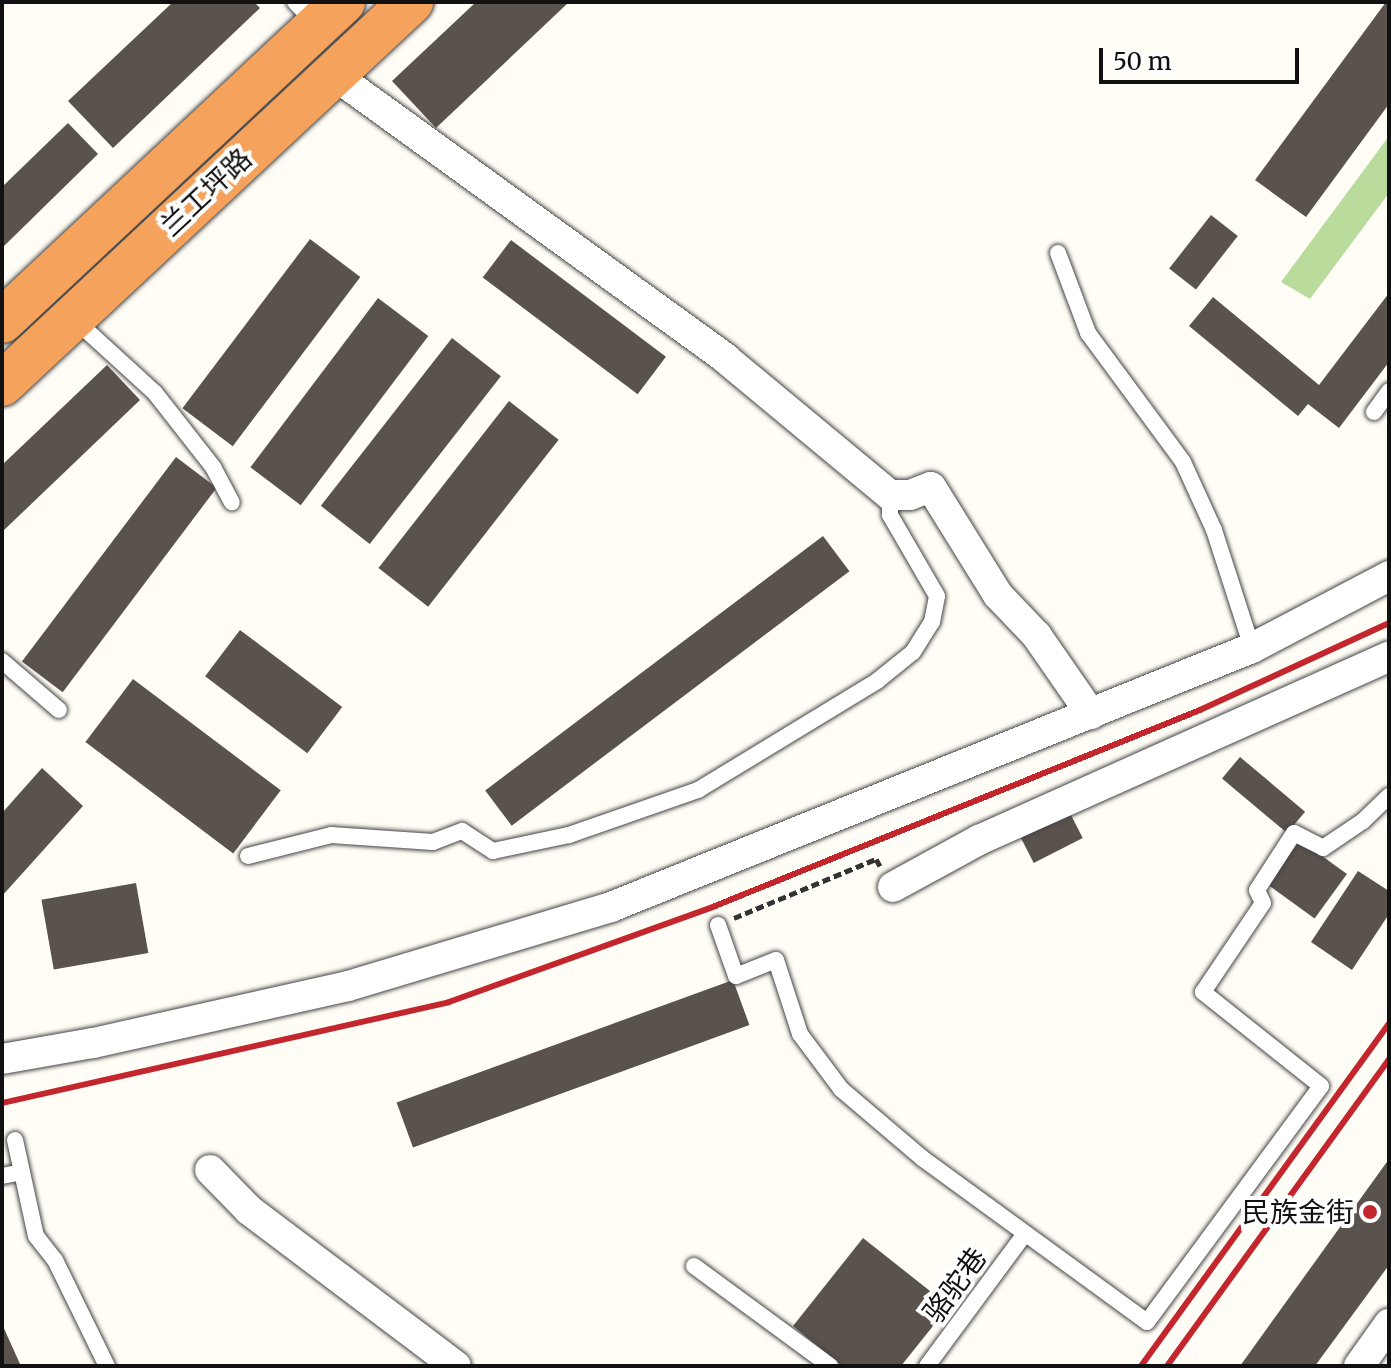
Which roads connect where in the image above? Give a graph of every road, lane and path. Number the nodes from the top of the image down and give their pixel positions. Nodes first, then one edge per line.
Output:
1 (411, 2) edge
2 (319, 10) edge
3 (333, 74) junction
4 (1058, 253) dead end
5 (72, 316) junction
6 (2, 321) edge
7 (2, 384) edge
8 (1389, 391) edge
9 (1374, 412) dead end
10 (890, 495) junction
11 (232, 502) dead end
12 (1389, 576) edge
13 (1252, 648) junction
14 (1389, 657) edge
15 (2, 661) edge
16 (59, 710) dead end
17 (1091, 714) junction
18 (1389, 796) edge
19 (248, 856) dead end
20 (893, 887) joint
21 (718, 925) joint
22 (2, 1059) edge
23 (15, 1140) dead end
24 (210, 1170) dead end
25 (22, 1172) junction
26 (2, 1176) edge
27 (1024, 1235) junction
28 (694, 1266) dead end
29 (1389, 1324) edge
30 (107, 1366) edge
31 (456, 1366) edge
32 (830, 1366) edge
33 (927, 1366) edge
34 (1359, 1366) edge

1 - 3 highway, 兰工坪路
2 - 6 highway, 兰工坪路
3 - 5 highway, 兰工坪路
3 - 10 street
4 - 13 lane
5 - 7 highway, 兰工坪路
5 - 11 lane
8 - 9 lane
10 - 17 street
10 - 19 lane
12 - 13 street
13 - 17 street
14 - 20 street
15 - 16 lane
17 - 22 street
18 - 27 lane
20 - 21 path
21 - 27 lane
23 - 25 lane
24 - 31 street
25 - 26 lane
25 - 30 lane
27 - 33 lane, 骆驼巷
28 - 32 lane
29 - 34 street

